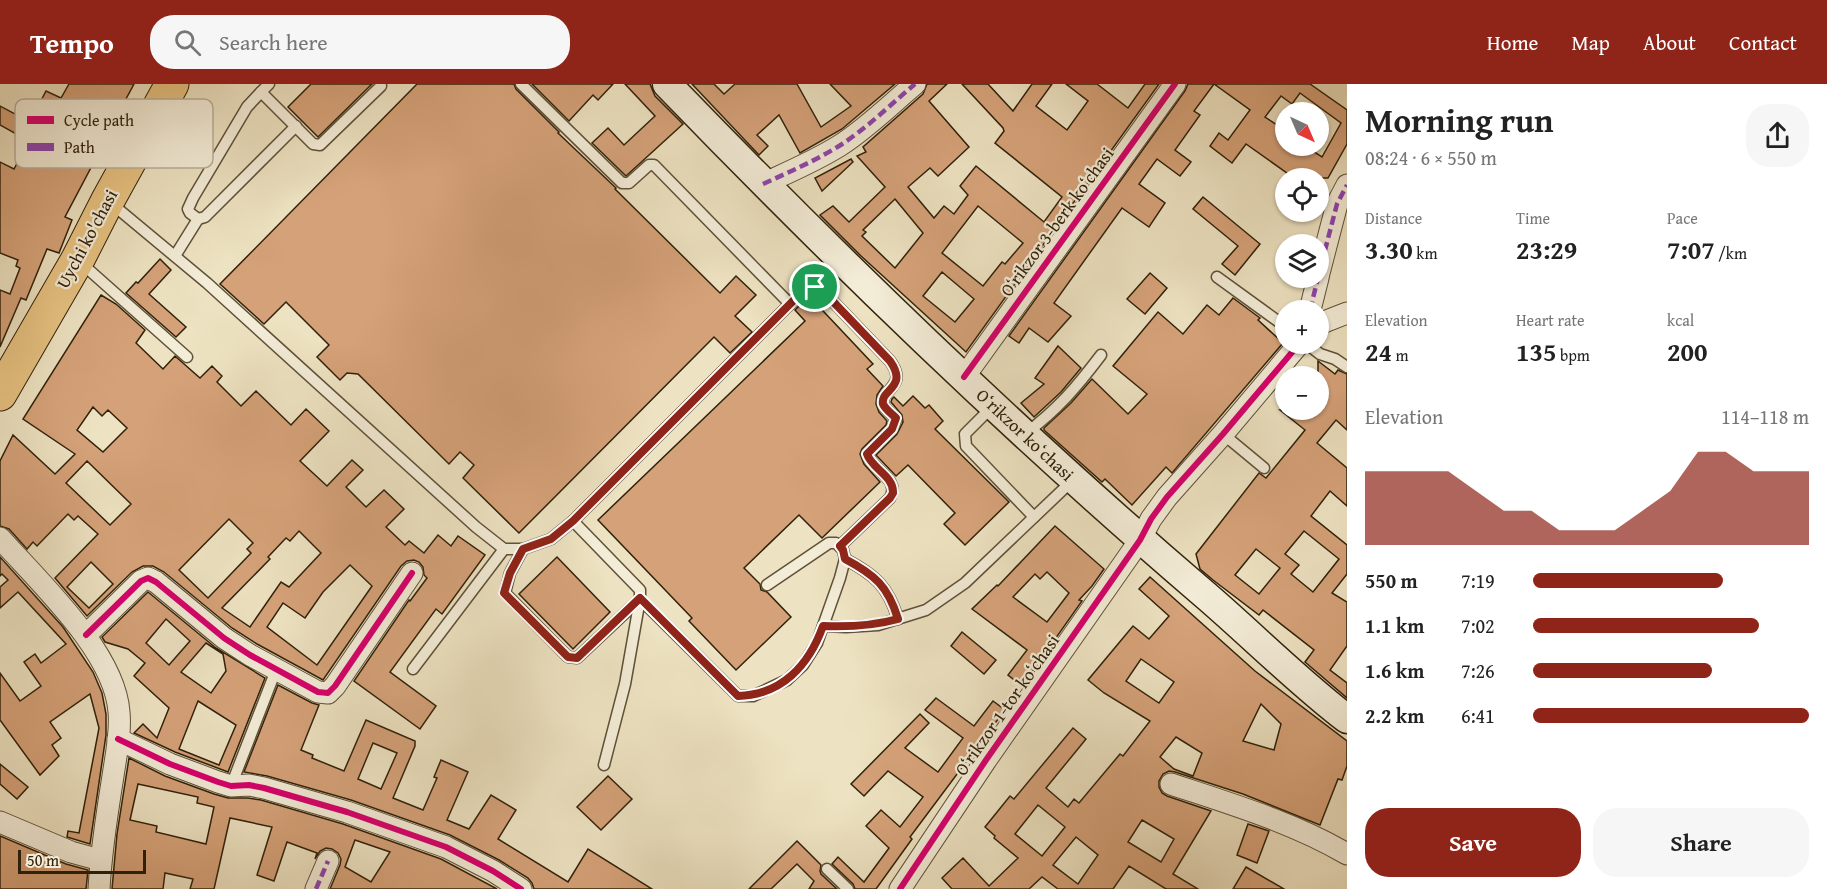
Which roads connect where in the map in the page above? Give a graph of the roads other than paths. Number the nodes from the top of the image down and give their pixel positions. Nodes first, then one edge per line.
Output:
1 (172, 84) edge
2 (521, 84) edge
3 (666, 84) edge
4 (915, 84) edge
5 (1175, 84) edge
6 (381, 86) dead end
7 (265, 88) edge
8 (164, 99) edge
9 (296, 126) junction
10 (213, 164) edge
11 (126, 168) edge
12 (211, 168) edge
13 (763, 184) junction
14 (1347, 185) edge
15 (108, 200) junction
16 (198, 219) junction
17 (1329, 235) edge
18 (175, 256) junction
19 (78, 260) junction
20 (1217, 277) dead end
21 (790, 304) junction
22 (1347, 313) edge
23 (1275, 319) edge
24 (1329, 319) edge
25 (1291, 354) edge
26 (1320, 354) edge
27 (1101, 355) dead end
28 (187, 357) dead end
29 (1347, 367) edge
30 (964, 377) junction
31 (0, 394) edge
32 (994, 405) junction
33 (1025, 434) junction
34 (1223, 434) junction
35 (1264, 468) dead end
36 (1073, 479) junction
37 (1034, 518) junction
38 (573, 521) junction
39 (0, 538) edge
40 (1140, 540) junction
41 (840, 546) junction
42 (504, 549) junction
43 (523, 549) junction
44 (845, 559) junction
45 (412, 573) dead end
46 (767, 585) dead end
47 (640, 598) junction
48 (898, 619) junction
49 (823, 626) junction
50 (86, 635) junction
51 (413, 669) dead end
52 (276, 670) junction
53 (1347, 719) edge
54 (118, 739) junction
55 (604, 765) dead end
56 (1171, 784) dead end
57 (231, 786) junction
58 (0, 822) edge
59 (1347, 854) edge
60 (100, 860) junction
61 (328, 861) dead end
62 (827, 869) dead end
63 (99, 889) edge
64 (316, 889) edge
65 (521, 889) edge
66 (848, 889) edge
67 (900, 889) edge

1 - 8 main road, Uychi ko'chasi
2 - 21 lane
3 - 13 main road, Oʻrikzor koʻchasi
4 - 13 street
5 - 30 street, Oʻrikzor 3-berk koʻchasi
6 - 9 lane
7 - 9 lane
7 - 10 lane
9 - 16 lane
11 - 15 main road, Uychi ko'chasi
12 - 16 lane
13 - 30 main road, Oʻrikzor koʻchasi
14 - 17 street
15 - 18 lane
15 - 19 main road, Uychi ko'chasi
16 - 18 lane
18 - 42 lane
19 - 28 lane
19 - 31 main road, Uychi ko'chasi
20 - 23 lane
21 - 38 lane
21 - 41 lane
22 - 24 street
25 - 34 street, Oʻrikzor 1-tor koʻchasi
26 - 29 lane
27 - 33 lane
30 - 32 main road, Oʻrikzor koʻchasi
32 - 33 main road, Oʻrikzor koʻchasi
32 - 37 lane
33 - 36 main road, Oʻrikzor koʻchasi
34 - 35 lane
34 - 40 street, Oʻrikzor 1-tor koʻchasi
36 - 37 lane
36 - 40 main road, Oʻrikzor koʻchasi
37 - 48 lane
38 - 43 lane
38 - 47 lane
39 - 50 street
40 - 53 main road, Oʻrikzor koʻchasi
40 - 67 street, Oʻrikzor 1-tor koʻchasi
41 - 44 lane
41 - 46 lane
42 - 43 lane
42 - 51 lane
43 - 47 lane
44 - 48 lane
44 - 49 lane
45 - 52 street
47 - 49 lane
47 - 55 lane
48 - 49 lane
50 - 52 street
50 - 54 street
52 - 57 lane
54 - 57 street
54 - 60 street
56 - 59 street
57 - 65 street
58 - 60 street
60 - 63 street
61 - 64 street
62 - 66 lane

